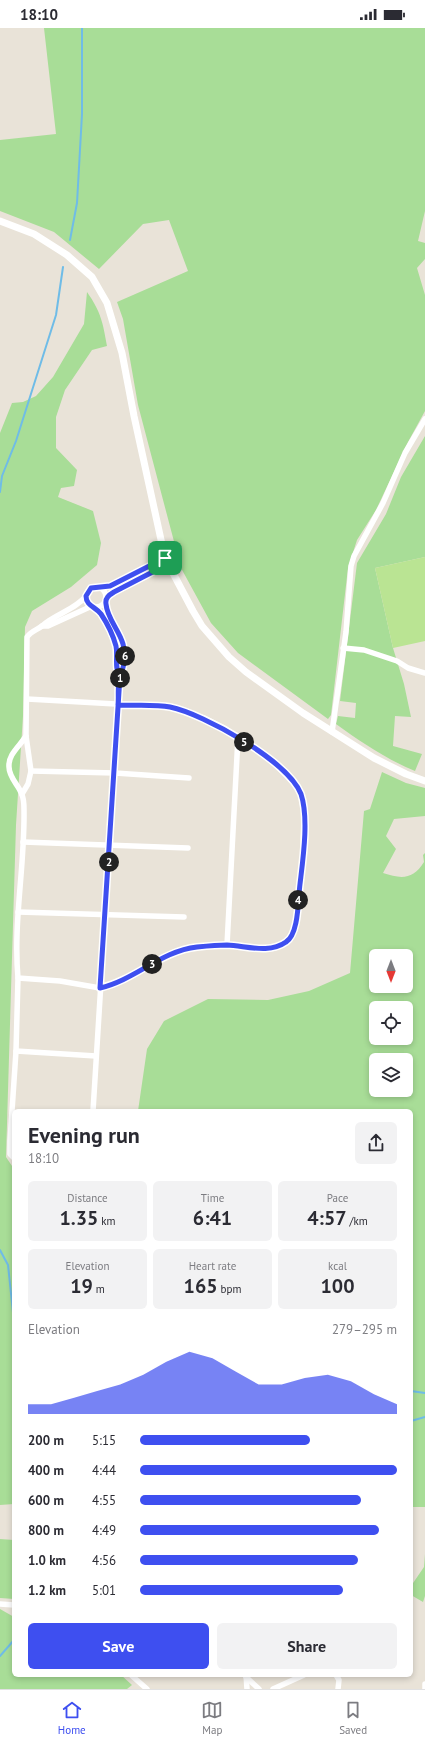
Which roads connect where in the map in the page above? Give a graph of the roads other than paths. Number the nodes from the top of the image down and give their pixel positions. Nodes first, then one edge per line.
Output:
1 (0, 221) edge
2 (425, 418) edge
3 (167, 561) junction
4 (101, 588) junction
5 (86, 596) junction
6 (106, 600) junction
7 (93, 607) junction
8 (42, 626) junction
9 (118, 631) junction
10 (112, 634) junction
11 (343, 648) junction
12 (425, 673) edge
13 (120, 676) junction
14 (26, 699) junction
15 (118, 705) junction
16 (332, 732) junction
17 (26, 736) junction
18 (238, 737) junction
19 (31, 771) junction
20 (115, 773) junction
21 (189, 778) dead end
22 (425, 781) edge
23 (22, 794) junction
24 (23, 842) junction
25 (110, 846) junction
26 (188, 848) dead end
27 (18, 912) junction
28 (106, 914) junction
29 (184, 917) dead end
30 (227, 945) junction
31 (18, 978) junction
32 (100, 988) junction
33 (16, 1051) junction
34 (96, 1056) junction
35 (14, 1109) edge
36 (93, 1109) edge
37 (12, 1133) edge
38 (12, 1156) edge
39 (0, 1604) edge
40 (12, 1605) edge
41 (133, 1677) edge
42 (246, 1677) edge
43 (247, 1677) edge
44 (300, 1677) edge
45 (337, 1677) edge
46 (425, 1684) edge
47 (147, 1689) edge
48 (247, 1689) edge
49 (259, 1689) edge
50 (273, 1689) edge
51 (338, 1689) edge
52 (425, 1689) edge

1 - 3 street
2 - 11 street
3 - 4 street
3 - 6 street
3 - 16 street
4 - 5 street
4 - 6 street
5 - 7 street
5 - 8 street
6 - 7 street
6 - 9 street
7 - 8 street
7 - 10 street
8 - 14 street
9 - 10 street
9 - 13 street
10 - 13 street
11 - 12 street
11 - 16 street
13 - 15 street
14 - 15 street
14 - 17 street
15 - 18 street
15 - 20 street
16 - 22 street
17 - 19 street
17 - 23 street
18 - 30 street
18 - 30 street
19 - 20 street
19 - 23 street
20 - 21 street
20 - 25 street
23 - 24 street
24 - 25 street
24 - 27 street
25 - 26 street
25 - 28 street
27 - 28 street
27 - 31 street
28 - 29 street
28 - 32 street
30 - 32 street
31 - 32 street
31 - 33 street
32 - 34 street
33 - 34 street
33 - 35 street
34 - 36 street
37 - 38 street
39 - 40 street
41 - 47 street
42 - 48 street
43 - 49 street
44 - 50 street
45 - 51 street
46 - 52 street

